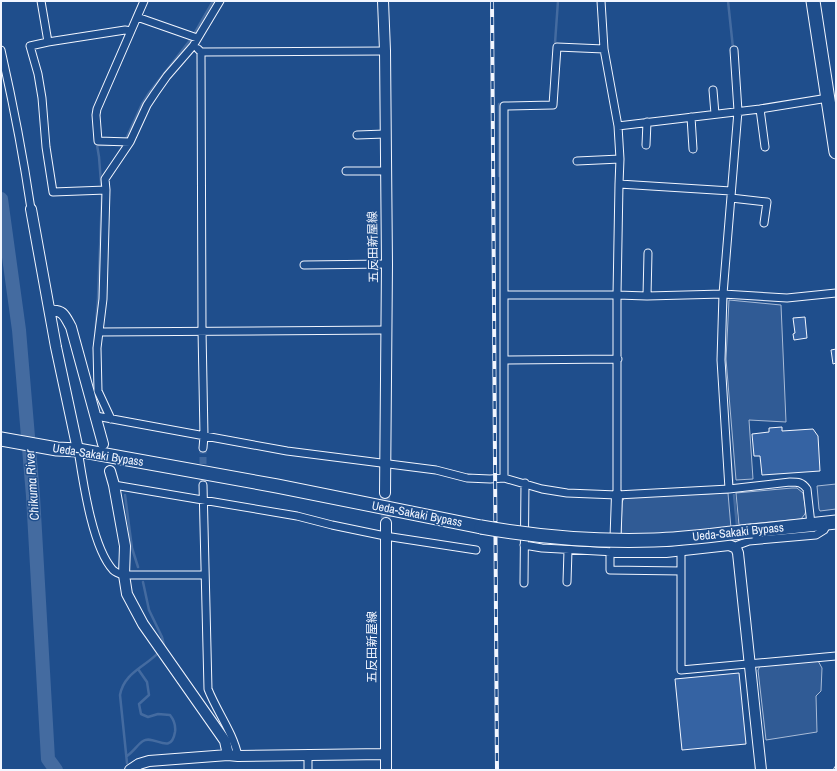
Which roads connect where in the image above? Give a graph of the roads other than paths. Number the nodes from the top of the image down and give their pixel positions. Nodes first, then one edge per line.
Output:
1 (41, 1) edge
2 (144, 1) edge
3 (220, 1) edge
4 (383, 1) edge
5 (601, 1) edge
6 (813, 1) edge
7 (137, 17) junction
8 (131, 31) junction
9 (198, 38) junction
10 (48, 42) junction
11 (193, 46) junction
12 (604, 49) junction
13 (1, 50) edge
14 (734, 50) dead end
15 (385, 51) junction
16 (201, 52) junction
17 (713, 90) dead end
18 (828, 98) junction
19 (760, 109) junction
20 (738, 111) junction
21 (833, 113) edge
22 (715, 114) junction
23 (691, 117) junction
24 (647, 122) junction
25 (618, 126) junction
26 (385, 134) junction
27 (357, 135) dead end
28 (127, 142) junction
29 (646, 145) dead end
30 (765, 147) dead end
31 (693, 149) dead end
32 (836, 152) edge
33 (620, 159) junction
34 (577, 161) dead end
35 (346, 171) dead end
36 (385, 171) junction
37 (619, 184) junction
38 (103, 190) junction
39 (731, 194) junction
40 (31, 209) joint
41 (764, 223) dead end
42 (648, 253) dead end
43 (386, 264) junction
44 (304, 265) dead end
45 (836, 293) edge
46 (723, 294) junction
47 (504, 295) junction
48 (617, 295) junction
49 (647, 296) junction
50 (50, 311) junction
51 (202, 330) junction
52 (386, 330) junction
53 (99, 332) junction
54 (618, 359) junction
55 (504, 360) junction
56 (96, 416) junction
57 (111, 419) junction
58 (204, 436) junction
59 (1, 439) edge
60 (103, 444) dead end
61 (203, 448) tunnel mouth
62 (78, 450) junction
63 (385, 464) junction
64 (110, 471) dead end
65 (504, 478) junction
66 (525, 483) junction
67 (203, 485) tunnel mouth
68 (114, 486) junction
69 (729, 489) junction
70 (385, 493) tunnel mouth
71 (616, 495) junction
72 (203, 500) junction
73 (832, 522) edge
74 (386, 523) tunnel mouth
75 (813, 530) junction
76 (385, 536) junction
77 (524, 545) junction
78 (736, 548) junction
79 (476, 550) dead end
80 (568, 550) junction
81 (681, 550) junction
82 (613, 552) junction
83 (681, 571) junction
84 (205, 574) junction
85 (124, 575) junction
86 (567, 582) dead end
87 (524, 583) dead end
88 (836, 656) edge
89 (750, 664) junction
90 (228, 754) junction
91 (308, 754) junction
92 (385, 754) junction
93 (238, 756) junction
94 (130, 770) edge
95 (308, 770) edge
96 (386, 770) edge
97 (761, 770) edge

1 - 10 street
2 - 7 street
3 - 9 street
4 - 15 street, 五反田新屋線
5 - 12 street
6 - 18 highway
7 - 8 street
7 - 9 street
8 - 10 street
8 - 28 street
9 - 11 street
10 - 38 street
11 - 16 street
11 - 28 street
12 - 25 street
12 - 47 street
13 - 40 street
14 - 20 street
15 - 16 street
15 - 26 street, 五反田新屋線
16 - 51 street
17 - 22 street
18 - 19 street
18 - 21 highway
19 - 20 street
19 - 30 street
20 - 22 street
20 - 39 street
21 - 32 highway
22 - 23 street
23 - 24 street
23 - 31 street
24 - 25 street
24 - 29 street
25 - 33 street
26 - 27 street
26 - 36 street, 五反田新屋線
28 - 38 street
33 - 34 street
33 - 37 street
35 - 36 street
36 - 43 street, 五反田新屋線
37 - 39 street
37 - 48 street
38 - 53 street
39 - 41 street
39 - 46 street
40 - 50 street
42 - 49 street
43 - 44 street
43 - 52 street, 五反田新屋線
45 - 46 street
46 - 49 street
46 - 69 street
47 - 48 street
47 - 55 street
48 - 49 street
48 - 54 street
50 - 56 street
50 - 62 street
51 - 52 street
51 - 53 street
51 - 58 street
52 - 63 street, 五反田新屋線
53 - 57 street
54 - 55 street
54 - 71 street
55 - 65 street
56 - 57 street
56 - 60 street
57 - 58 street
58 - 61 street
58 - 63 street
59 - 62 highway, Ueda-Sakaki Bypass
62 - 75 highway, Ueda-Sakaki Bypass, bridge
62 - 85 street
63 - 65 street
63 - 70 street, 五反田新屋線
64 - 68 street
65 - 66 street
66 - 71 street
66 - 77 street
67 - 72 street
68 - 72 street
68 - 85 street
69 - 71 street
69 - 75 street
71 - 82 street
72 - 76 street
72 - 84 street
73 - 75 highway, Ueda-Sakaki Bypass
74 - 76 street, 五反田新屋線
75 - 78 street
76 - 79 street
76 - 92 street, 五反田新屋線
77 - 80 street
77 - 87 street
78 - 81 street
78 - 89 street
80 - 82 street
80 - 86 street
81 - 82 street
81 - 83 street
82 - 83 street
83 - 89 street
84 - 85 street
84 - 93 street
85 - 90 street
88 - 89 street
89 - 97 street
90 - 93 street
90 - 94 street
91 - 92 street
91 - 93 street
91 - 95 street
92 - 96 street, 五反田新屋線

